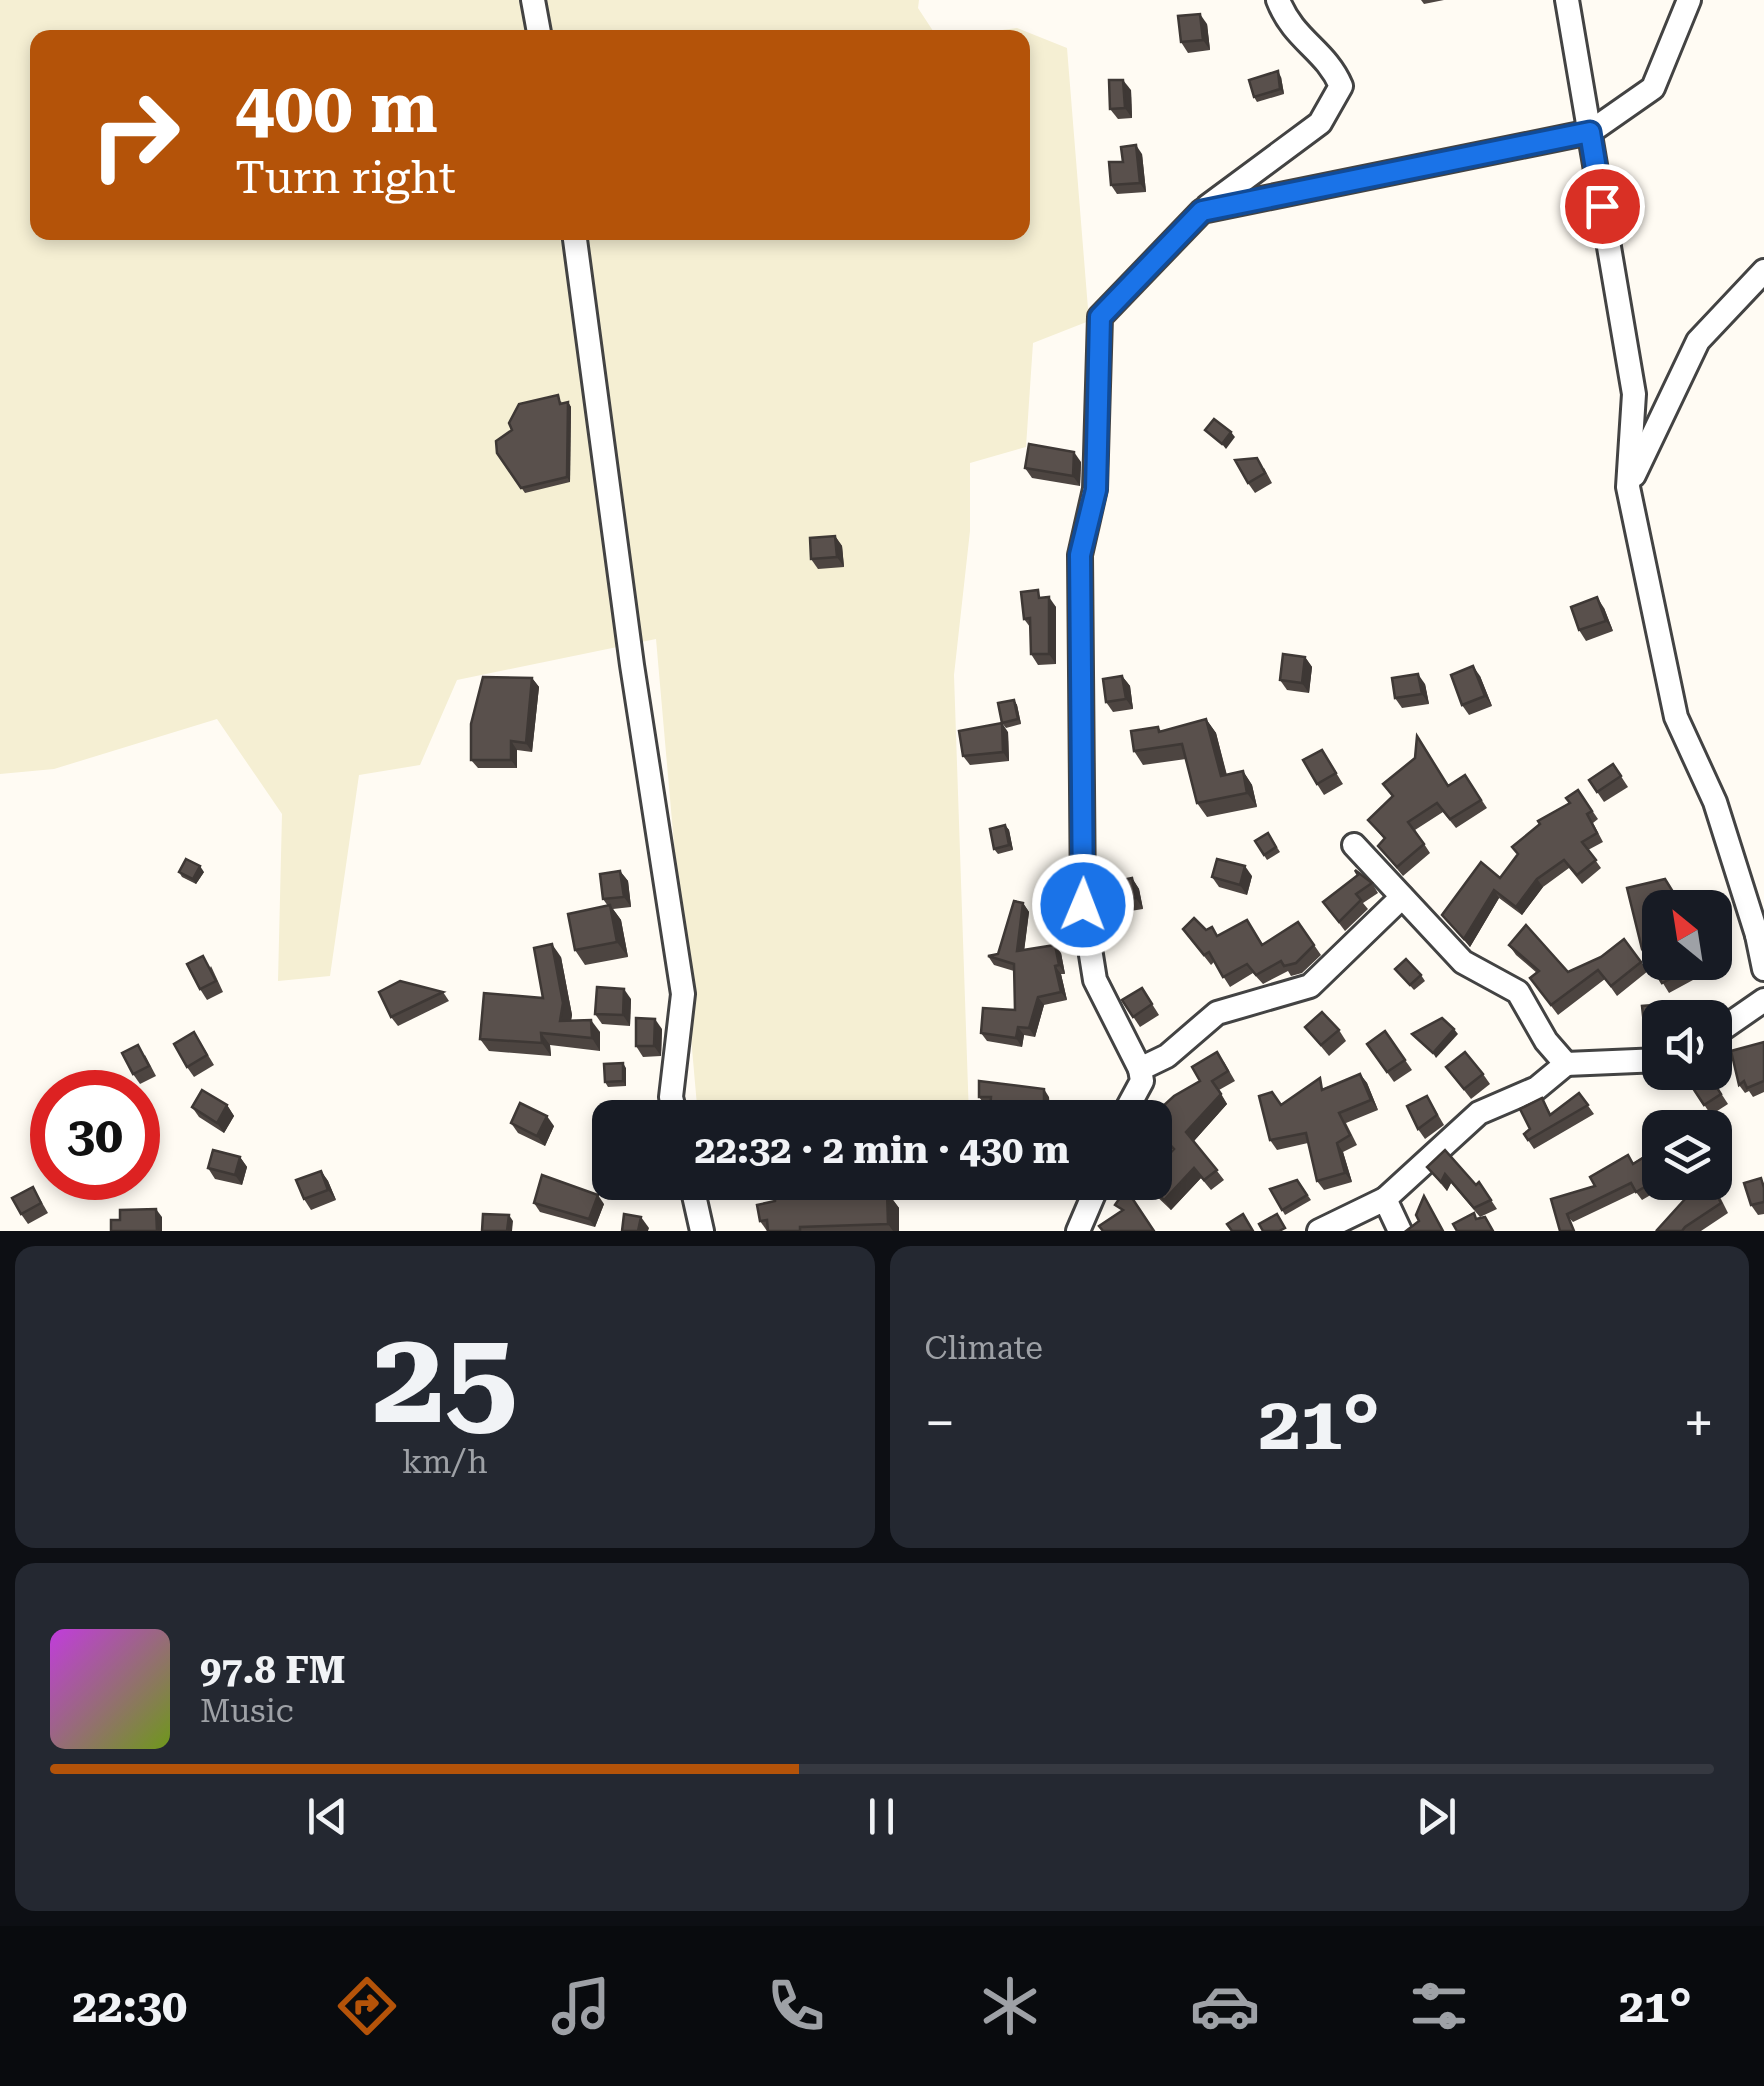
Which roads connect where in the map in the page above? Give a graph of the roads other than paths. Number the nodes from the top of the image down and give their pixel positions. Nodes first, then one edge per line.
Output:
1 (533, 0) edge
2 (1278, 0) edge
3 (1567, 0) edge
4 (1690, 0) edge
5 (539, 30) edge
6 (1590, 132) junction
7 (1202, 211) junction
8 (575, 240) edge
9 (1764, 271) edge
10 (1628, 487) junction
11 (1354, 844) dead end
12 (1402, 897) junction
13 (1760, 934) edge
14 (1764, 969) edge
15 (1764, 1000) edge
16 (1732, 1022) edge
17 (1642, 1061) edge
18 (1566, 1064) junction
19 (1140, 1068) junction
20 (672, 1100) edge
21 (1132, 1100) edge
22 (695, 1200) edge
23 (1091, 1200) edge
24 (1385, 1200) junction
25 (702, 1231) edge
26 (1078, 1231) edge
27 (1319, 1231) edge
28 (1400, 1231) edge

1 - 5 street
2 - 7 street
3 - 6 street
4 - 6 street
6 - 7 street
6 - 10 street
7 - 19 street
8 - 20 street
9 - 10 street
10 - 13 street
11 - 12 street
12 - 18 street
12 - 19 street
13 - 14 street
15 - 16 street
17 - 18 street
18 - 24 street
19 - 21 street
22 - 25 street
23 - 26 street
24 - 27 street
24 - 28 street

